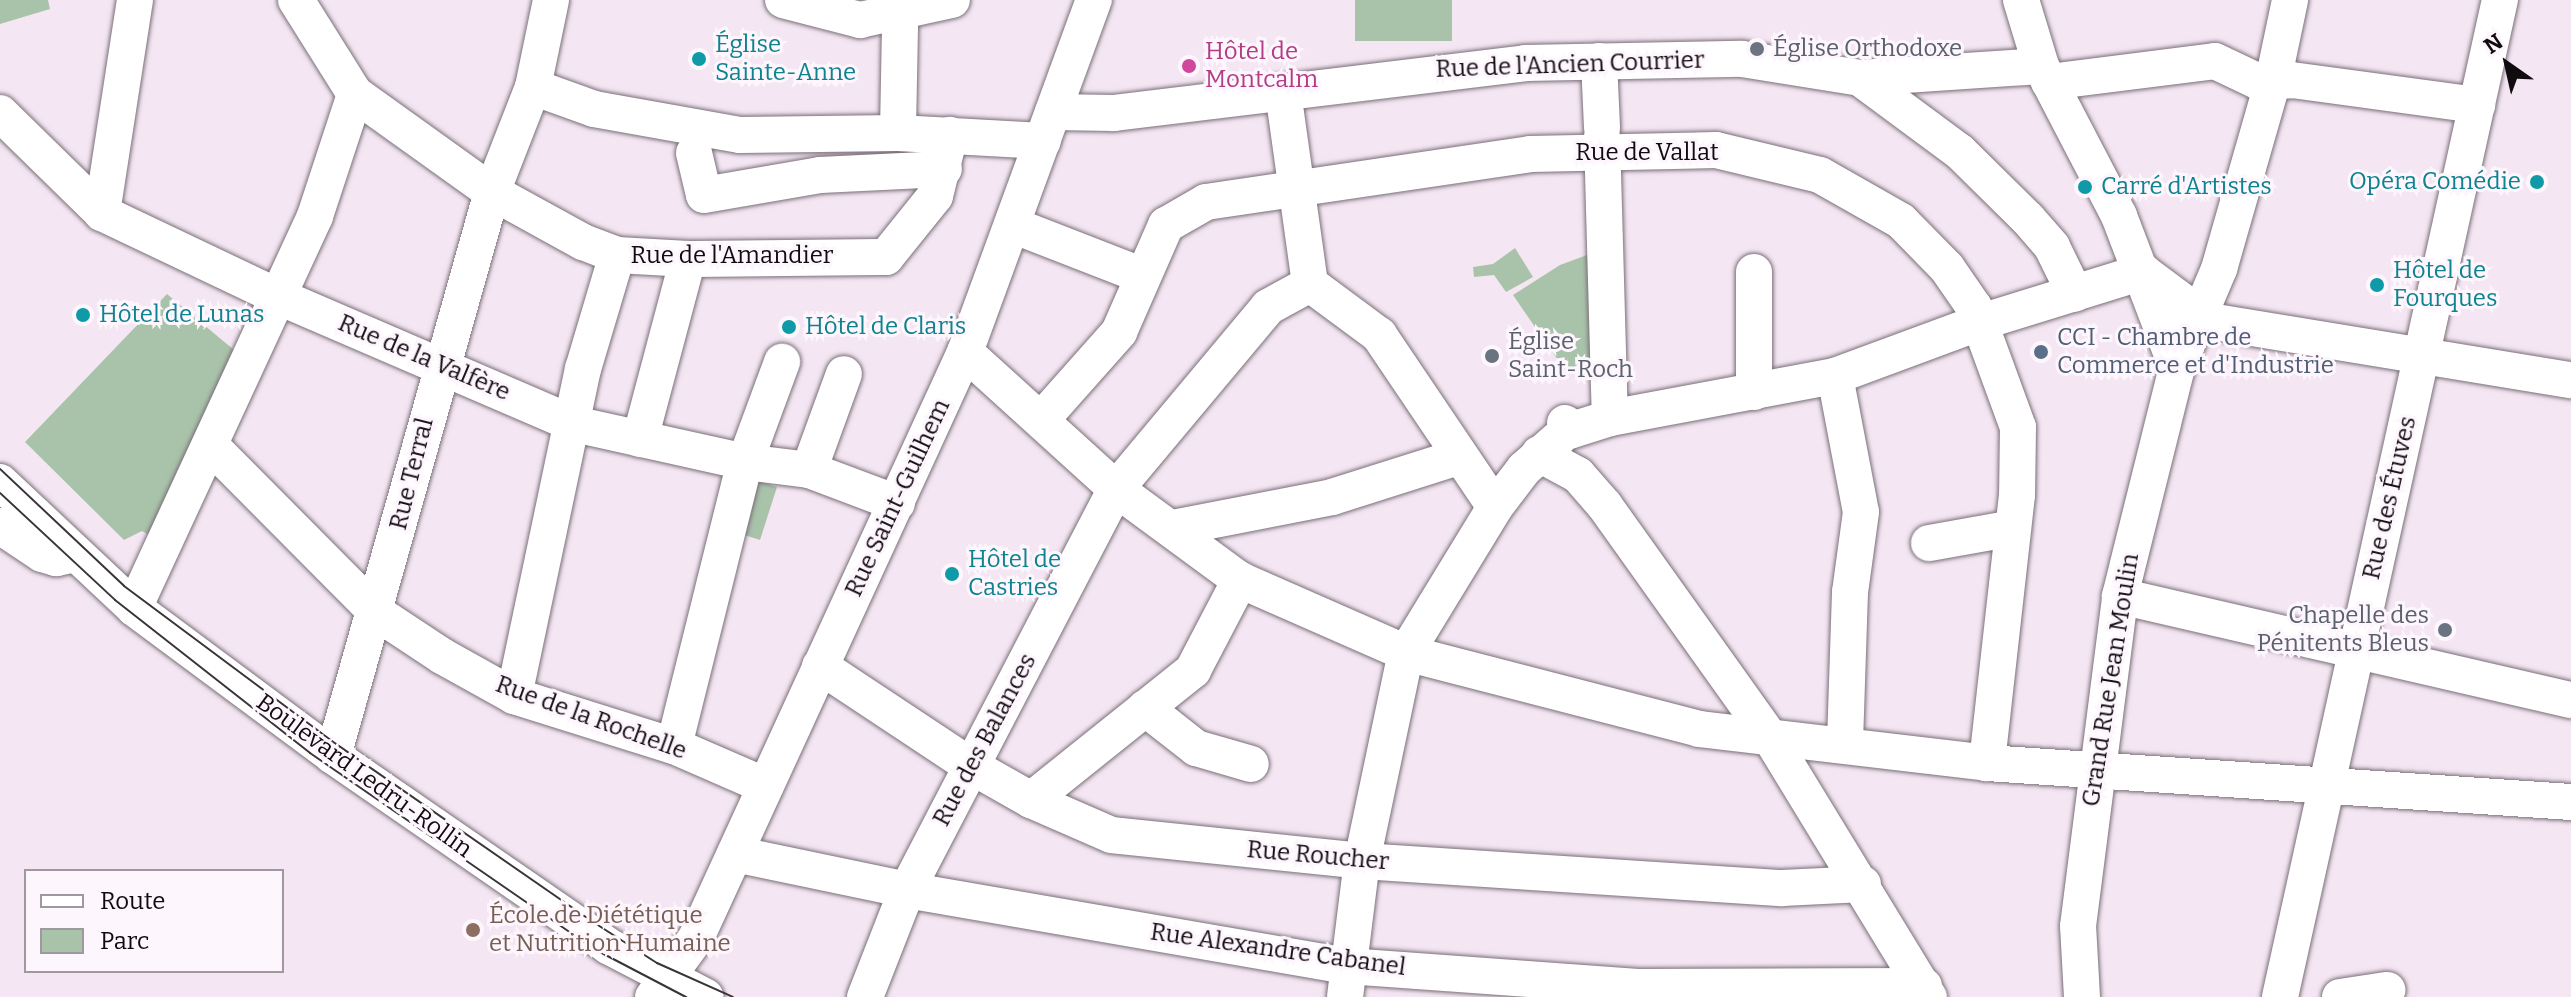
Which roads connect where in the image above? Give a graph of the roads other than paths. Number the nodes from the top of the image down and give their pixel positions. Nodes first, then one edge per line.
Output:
1 (135, 0) edge
2 (296, 0) edge
3 (551, 0) edge
4 (783, 0) edge
5 (952, 0) edge
6 (1094, 0) edge
7 (2021, 0) edge
8 (2290, 0) edge
9 (2500, 0) edge
10 (892, 7) edge
11 (1599, 61) junction
12 (2045, 74) junction
13 (1860, 78) junction
14 (2273, 81) junction
15 (533, 87) junction
16 (1283, 92) junction
17 (355, 94) junction
18 (2477, 105) junction
19 (0, 113) edge
20 (1048, 127) junction
21 (898, 133) junction
22 (1602, 139) junction
23 (947, 152) junction
24 (694, 153) dead end
25 (1299, 184) junction
26 (492, 192) junction
27 (102, 213) junction
28 (1015, 226) junction
29 (617, 255) junction
30 (688, 259) junction
31 (1754, 272) dead end
32 (2143, 272) junction
33 (1141, 275) junction
34 (1310, 284) junction
35 (2075, 294) junction
36 (277, 296) junction
37 (2200, 315) junction
38 (1981, 322) junction
39 (965, 352) junction
40 (2421, 359) junction
41 (782, 362) dead end
42 (440, 364) junction
43 (2177, 368) junction
44 (844, 374) dead end
45 (1835, 376) junction
46 (2571, 380) edge
47 (1754, 392) junction
48 (1610, 418) junction
49 (1041, 420) junction
50 (574, 424) junction
51 (640, 439) junction
52 (211, 446) junction
53 (1539, 454) junction
54 (1458, 457) junction
55 (745, 462) junction
56 (809, 470) junction
57 (0, 482) edge
58 (1116, 489) junction
59 (897, 503) junction
60 (1495, 507) junction
61 (0, 526) edge
62 (1173, 528) junction
63 (2013, 528) junction
64 (1929, 543) dead end
65 (73, 554) junction
66 (1240, 580) junction
67 (2120, 596) junction
68 (134, 608) junction
69 (377, 613) junction
70 (2355, 651) junction
71 (1406, 653) junction
72 (820, 666) junction
73 (514, 696) junction
74 (2571, 700) edge
75 (1145, 708) junction
76 (1770, 737) junction
77 (1845, 744) junction
78 (674, 746) junction
79 (333, 756) junction
80 (1987, 763) junction
81 (1251, 764) dead end
82 (971, 766) junction
83 (2094, 769) junction
84 (766, 786) junction
85 (2325, 786) junction
86 (1031, 800) junction
87 (2571, 802) edge
88 (735, 854) junction
89 (1362, 861) junction
90 (1863, 884) junction
91 (907, 890) junction
92 (1346, 981) edge
93 (1402, 983) edge
94 (659, 990) edge
95 (2387, 990) dead end
96 (1926, 992) edge
97 (706, 997) edge
98 (865, 997) edge
99 (2082, 997) edge
100 (2280, 997) edge
101 (2340, 997) edge

1 - 27 street
2 - 17 street, Rue de l'Amandier
3 - 15 street, Rue Terral
4 - 10 street
5 - 10 street
6 - 20 street, Rue Saint-Guilhem
7 - 12 street
8 - 14 street, Grand Rue Jean Moulin
9 - 18 street, Rue des Étuves
10 - 21 street
11 - 13 street, Rue de l'Ancien Courrier
11 - 16 street, Rue de l'Ancien Courrier
11 - 22 street
12 - 13 street, Rue de l'Ancien Courrier
12 - 14 street, Rue de l'Ancien Courrier
12 - 32 street
13 - 35 street
14 - 18 street, Rue de l'Ancien Courrier
14 - 37 street, Grand Rue Jean Moulin
15 - 21 street
15 - 26 street, Rue Terral
16 - 20 street, Rue de l'Ancien Courrier
16 - 25 street
17 - 26 street, Rue de l'Amandier
17 - 36 street
18 - 40 street, Rue des Étuves
19 - 27 street, Rue de la Valfère
20 - 23 street, Rue de l'Ancien Courrier
20 - 28 street, Rue Saint-Guilhem
21 - 23 street
22 - 25 street, Rue de Vallat
22 - 38 street, Rue de Vallat
22 - 48 street
23 - 24 street
23 - 30 street, Rue de l'Amandier
25 - 33 street, Rue de Vallat
25 - 34 street
26 - 29 street, Rue de l'Amandier
26 - 42 street, Rue Terral
27 - 36 street, Rue de la Valfère
28 - 33 street
28 - 39 street, Rue Saint-Guilhem
29 - 30 street, Rue de l'Amandier
29 - 50 street
30 - 51 street
31 - 47 street
32 - 35 street
32 - 37 street
32 - 43 street
33 - 49 street, Rue de Vallat
34 - 54 street
34 - 58 street, Rue des Balances
35 - 38 street
36 - 42 street, Rue de la Valfère
36 - 52 street
37 - 40 street
37 - 43 street, Grand Rue Jean Moulin
38 - 45 street
38 - 63 street, Rue de Vallat
39 - 49 street
39 - 59 street, Rue Saint-Guilhem
40 - 46 street
40 - 70 street, Rue des Étuves
41 - 55 street
42 - 50 street, Rue de la Valfère
42 - 69 street, Rue Terral
43 - 67 street, Grand Rue Jean Moulin
44 - 56 street
45 - 47 street
45 - 77 street
47 - 48 street
48 - 53 street
49 - 58 street
50 - 51 street, Rue de la Valfère
50 - 73 street
51 - 55 street, Rue de la Valfère
52 - 68 street
52 - 69 street, Rue de la Rochelle
53 - 60 street
53 - 76 street
54 - 60 street
54 - 62 street
55 - 56 street, Rue de la Valfère
55 - 78 street
56 - 59 street, Rue de la Valfère
57 - 65 street, Boulevard Ledru-Rollin
58 - 62 street
58 - 82 street, Rue des Balances
59 - 72 street, Rue Saint-Guilhem
60 - 71 street
61 - 65 street
62 - 66 street
63 - 64 street
63 - 80 street, Rue de Vallat
65 - 68 street, Boulevard Ledru-Rollin
66 - 71 street
66 - 75 street
67 - 70 street
67 - 83 street, Grand Rue Jean Moulin
68 - 79 street, Boulevard Ledru-Rollin
69 - 73 street, Rue de la Rochelle
69 - 79 street, Rue Terral
70 - 74 street
70 - 85 street, Rue des Étuves
71 - 76 street
71 - 89 street
72 - 82 street, Rue Roucher
72 - 84 street, Rue Saint-Guilhem
73 - 78 street, Rue de la Rochelle
75 - 81 street
75 - 86 street
76 - 77 street
76 - 90 street
77 - 80 street
78 - 84 street, Rue de la Rochelle
79 - 94 street, Boulevard Ledru-Rollin
80 - 83 street
82 - 86 street, Rue Roucher
82 - 91 street, Rue des Balances
83 - 85 street
83 - 99 street, Grand Rue Jean Moulin
84 - 88 street, Rue Saint-Guilhem
85 - 87 street
85 - 100 street, Rue des Étuves
86 - 89 street, Rue Roucher
88 - 91 street, Rue Alexandre Cabanel
88 - 94 street, Rue Saint-Guilhem
89 - 90 street, Rue Roucher
89 - 92 street
90 - 96 street
91 - 92 street, Rue Alexandre Cabanel
91 - 98 street, Rue des Balances
92 - 93 street, Rue Alexandre Cabanel
93 - 96 street, Rue Alexandre Cabanel
94 - 97 street, Boulevard Ledru-Rollin
95 - 101 street

